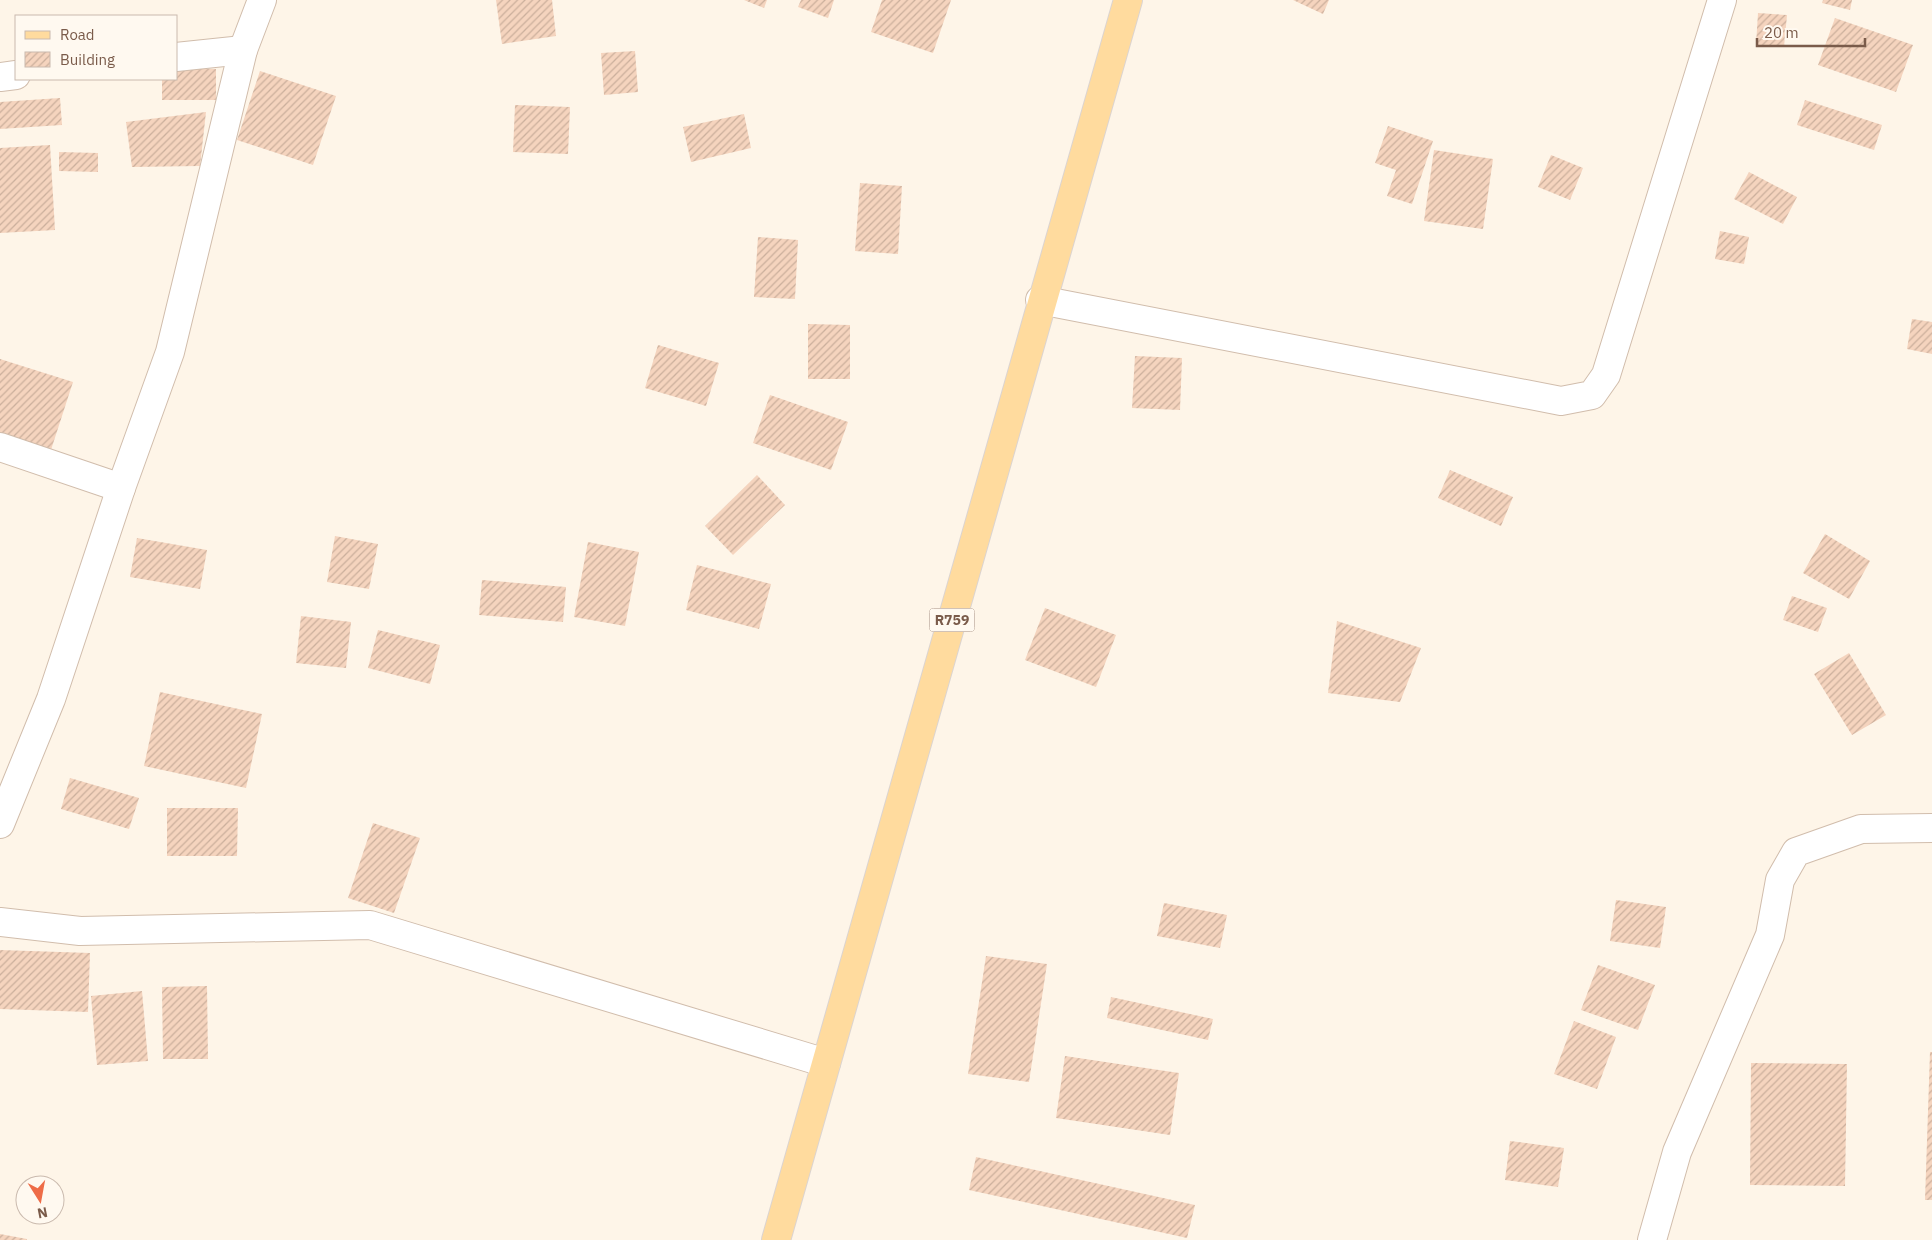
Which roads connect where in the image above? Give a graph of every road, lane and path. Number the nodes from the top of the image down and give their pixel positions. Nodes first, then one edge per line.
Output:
1 (262, 0) edge
2 (1128, 0) edge
3 (1722, 0) edge
4 (243, 50) junction
5 (178, 57) edge
6 (15, 75) edge
7 (0, 77) edge
8 (1040, 300) junction
9 (0, 447) edge
10 (121, 488) junction
11 (0, 824) edge
12 (1932, 828) edge
13 (0, 922) edge
14 (826, 1063) junction
15 (776, 1240) edge
16 (1652, 1240) edge

1 - 4 street
2 - 8 main road, R759
3 - 8 street
4 - 5 street
4 - 10 street
6 - 7 street
8 - 14 main road, R759
9 - 10 street
10 - 11 street
12 - 16 street
13 - 14 street
14 - 15 main road, R759

